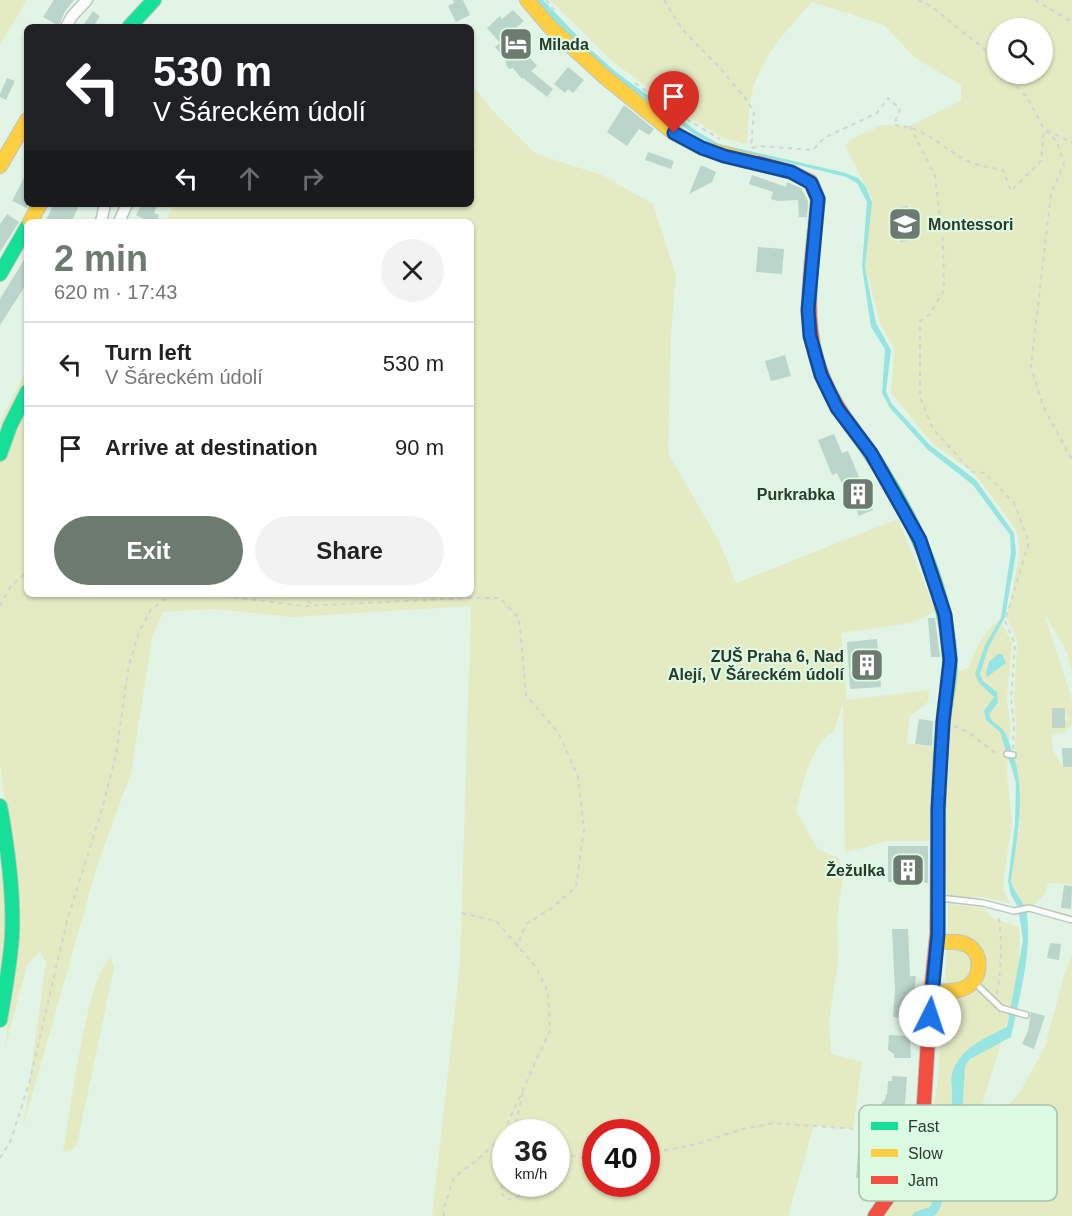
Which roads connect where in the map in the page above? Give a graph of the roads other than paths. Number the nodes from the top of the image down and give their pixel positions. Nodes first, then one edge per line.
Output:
1 (87, 0) edge
2 (154, 0) edge
3 (527, 0) edge
4 (68, 24) edge
5 (132, 24) edge
6 (24, 125) edge
7 (0, 166) edge
8 (24, 231) edge
9 (0, 274) edge
10 (24, 398) edge
11 (0, 454) edge
12 (0, 806) edge
13 (939, 898) junction
14 (1072, 920) edge
15 (937, 942) junction
16 (973, 980) junction
17 (931, 992) junction
18 (1026, 1015) dead end
19 (0, 1020) edge
20 (924, 1105) edge
21 (885, 1201) edge
22 (874, 1216) edge

1 - 4 street
2 - 5 street
3 - 13 street
6 - 7 street
8 - 9 street
10 - 11 street
12 - 19 street
13 - 14 lane
13 - 15 street
15 - 16 street
15 - 17 street
16 - 17 street
16 - 18 lane
17 - 20 street
21 - 22 street

